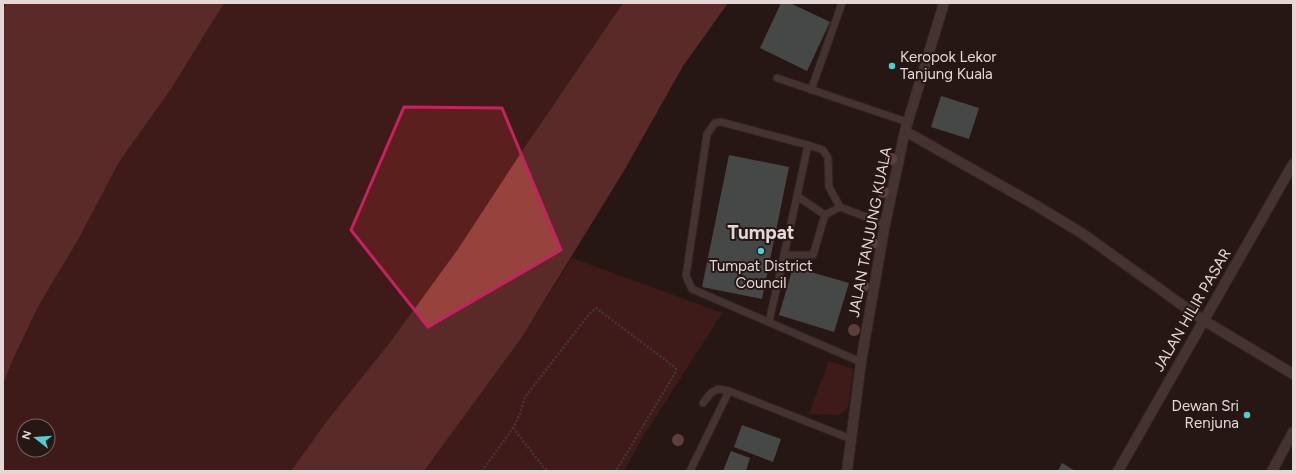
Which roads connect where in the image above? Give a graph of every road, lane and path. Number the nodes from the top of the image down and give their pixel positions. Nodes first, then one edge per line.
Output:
1 (842, 3) edge
2 (944, 3) edge
3 (777, 78) dead end
4 (811, 90) junction
5 (906, 126) junction
6 (808, 145) junction
7 (1293, 164) edge
8 (797, 196) junction
9 (840, 207) junction
10 (825, 215) junction
11 (885, 224) junction
12 (784, 255) junction
13 (1203, 320) junction
14 (769, 322) junction
15 (861, 362) junction
16 (1293, 374) edge
17 (730, 391) junction
18 (703, 403) dead end
19 (514, 428) junction
20 (1293, 432) edge
21 (851, 439) junction
22 (543, 470) edge
23 (482, 471) edge
24 (550, 471) edge
25 (616, 471) edge
26 (690, 471) edge
27 (847, 471) edge
28 (1118, 471) edge
29 (1272, 471) edge

1 - 4 lane
2 - 5 street, JALAN TANJUNG KUALA
3 - 4 lane
4 - 5 lane
5 - 11 street, JALAN TANJUNG KUALA
5 - 13 street
6 - 8 lane
6 - 9 lane
6 - 14 lane
7 - 13 street, JALAN HILIR PASAR
8 - 10 lane
8 - 12 lane
9 - 10 lane
9 - 11 lane
10 - 12 lane
11 - 15 street, JALAN TANJUNG KUALA
12 - 14 lane
13 - 16 street
13 - 28 street, JALAN HILIR PASAR
14 - 15 lane
15 - 21 street, JALAN TANJUNG KUALA
17 - 18 lane
17 - 21 lane
17 - 26 lane
19 - 22 path
19 - 23 path
19 - 25 path
20 - 29 street
21 - 27 street, JALAN TANJUNG KUALA
22 - 24 path

